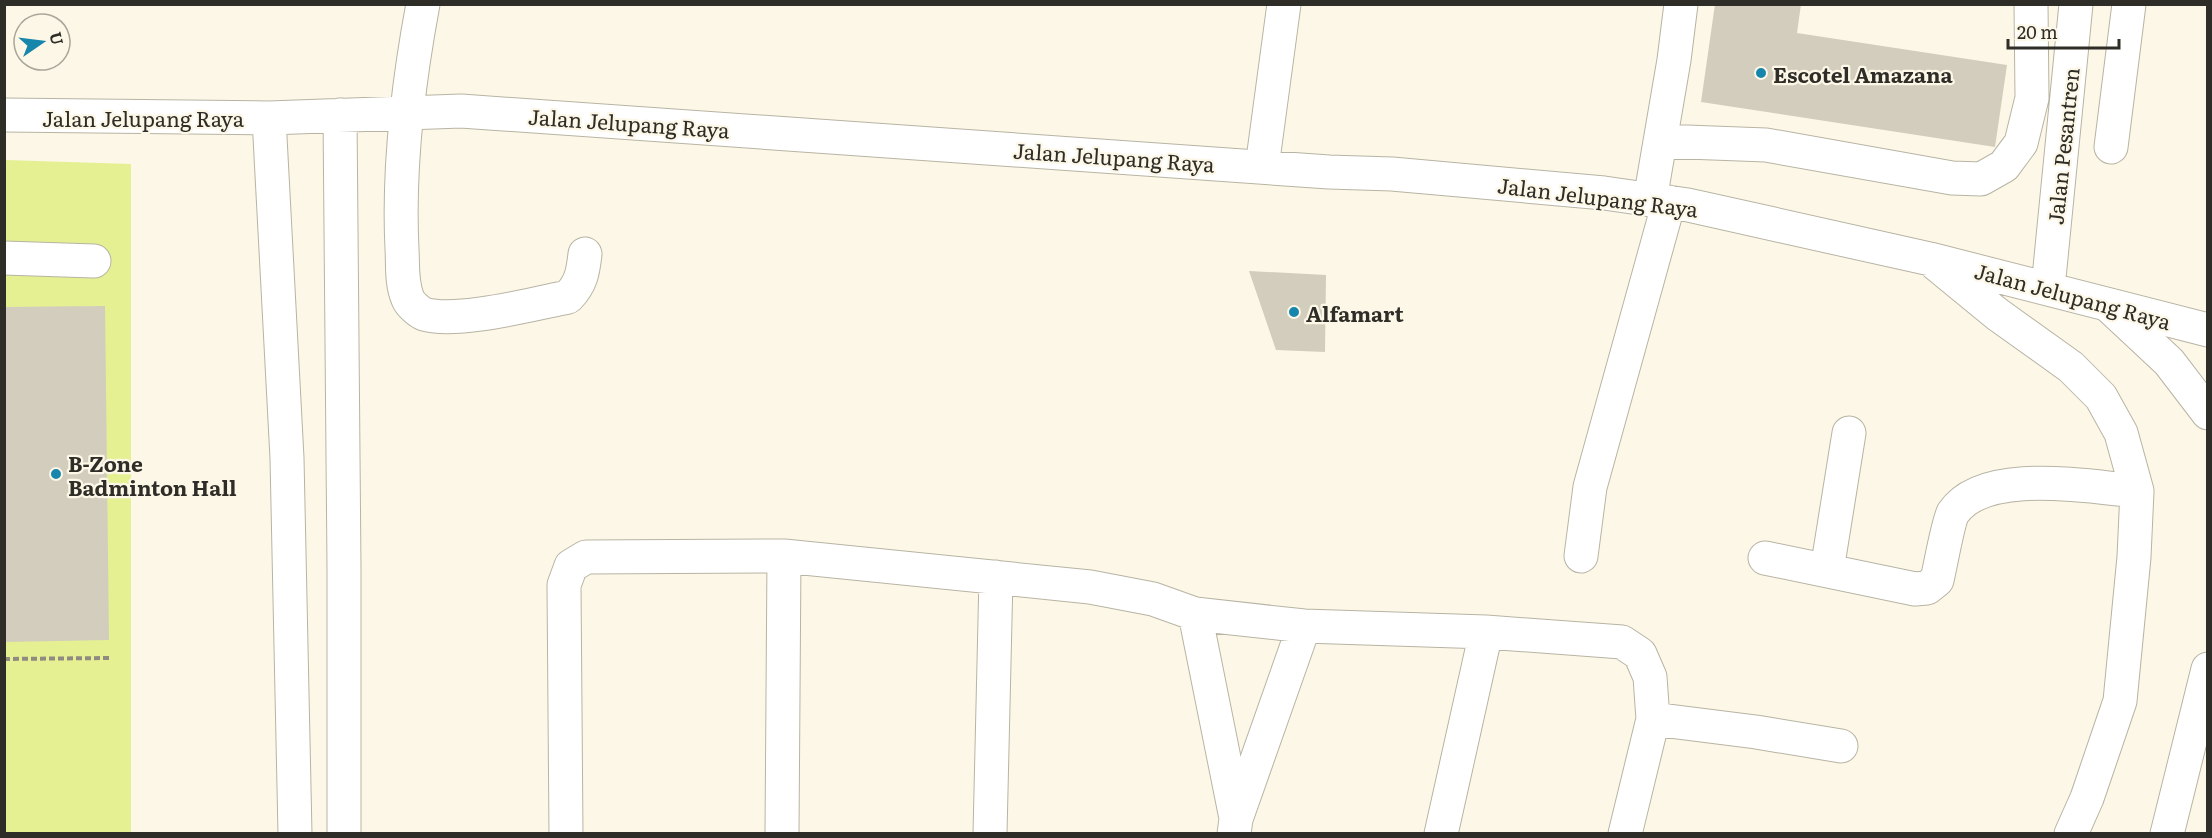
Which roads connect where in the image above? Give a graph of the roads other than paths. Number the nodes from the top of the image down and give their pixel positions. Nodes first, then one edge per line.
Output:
1 (423, 4) edge
2 (1284, 4) edge
3 (1681, 4) edge
4 (2031, 4) edge
5 (2076, 4) edge
6 (2129, 4) edge
7 (408, 113) junction
8 (4, 115) edge
9 (340, 115) junction
10 (269, 118) junction
11 (1660, 141) junction
12 (2111, 147) dead end
13 (1262, 167) junction
14 (1660, 201) junction
15 (585, 254) dead end
16 (4, 258) edge
17 (1930, 259) junction
18 (94, 261) dead end
19 (2048, 288) junction
20 (2108, 305) junction
21 (2208, 330) edge
22 (2208, 413) edge
23 (1849, 433) dead end
24 (2137, 491) junction
25 (783, 556) junction
26 (1581, 556) dead end
27 (1765, 558) dead end
28 (344, 568) junction
29 (1827, 570) junction
30 (996, 577) junction
31 (290, 588) junction
32 (1195, 614) junction
33 (1304, 626) junction
34 (1486, 632) junction
35 (2208, 669) edge
36 (1653, 720) junction
37 (1840, 746) dead end
38 (1235, 826) edge
39 (295, 834) edge
40 (344, 834) edge
41 (566, 834) edge
42 (782, 834) edge
43 (990, 834) edge
44 (1441, 834) edge
45 (1625, 834) edge
46 (2071, 834) edge
47 (2167, 834) edge

1 - 7 main road
2 - 13 main road
3 - 11 main road
4 - 11 main road
5 - 19 main road, Jalan Pesantren
6 - 12 main road
7 - 9 main road, Jalan Jelupang Raya
7 - 13 main road, Jalan Jelupang Raya
7 - 15 main road
8 - 10 main road, Jalan Jelupang Raya
9 - 10 main road, Jalan Jelupang Raya
9 - 28 main road
10 - 31 main road
11 - 14 main road
13 - 14 main road, Jalan Jelupang Raya
14 - 17 main road, Jalan Jelupang Raya
14 - 26 main road
16 - 18 main road
17 - 19 main road, Jalan Jelupang Raya
17 - 24 main road
19 - 20 main road, Jalan Jelupang Raya
20 - 21 main road, Jalan Jelupang Raya
20 - 22 main road
23 - 29 main road
24 - 29 main road
24 - 46 main road
25 - 30 main road
25 - 41 main road
25 - 42 main road
27 - 29 main road
28 - 31 main road
28 - 40 main road
30 - 32 main road
30 - 43 main road
31 - 39 main road
32 - 33 main road
32 - 38 main road
33 - 34 main road
33 - 38 main road
34 - 36 main road
34 - 44 main road
35 - 47 main road
36 - 37 main road
36 - 45 main road

